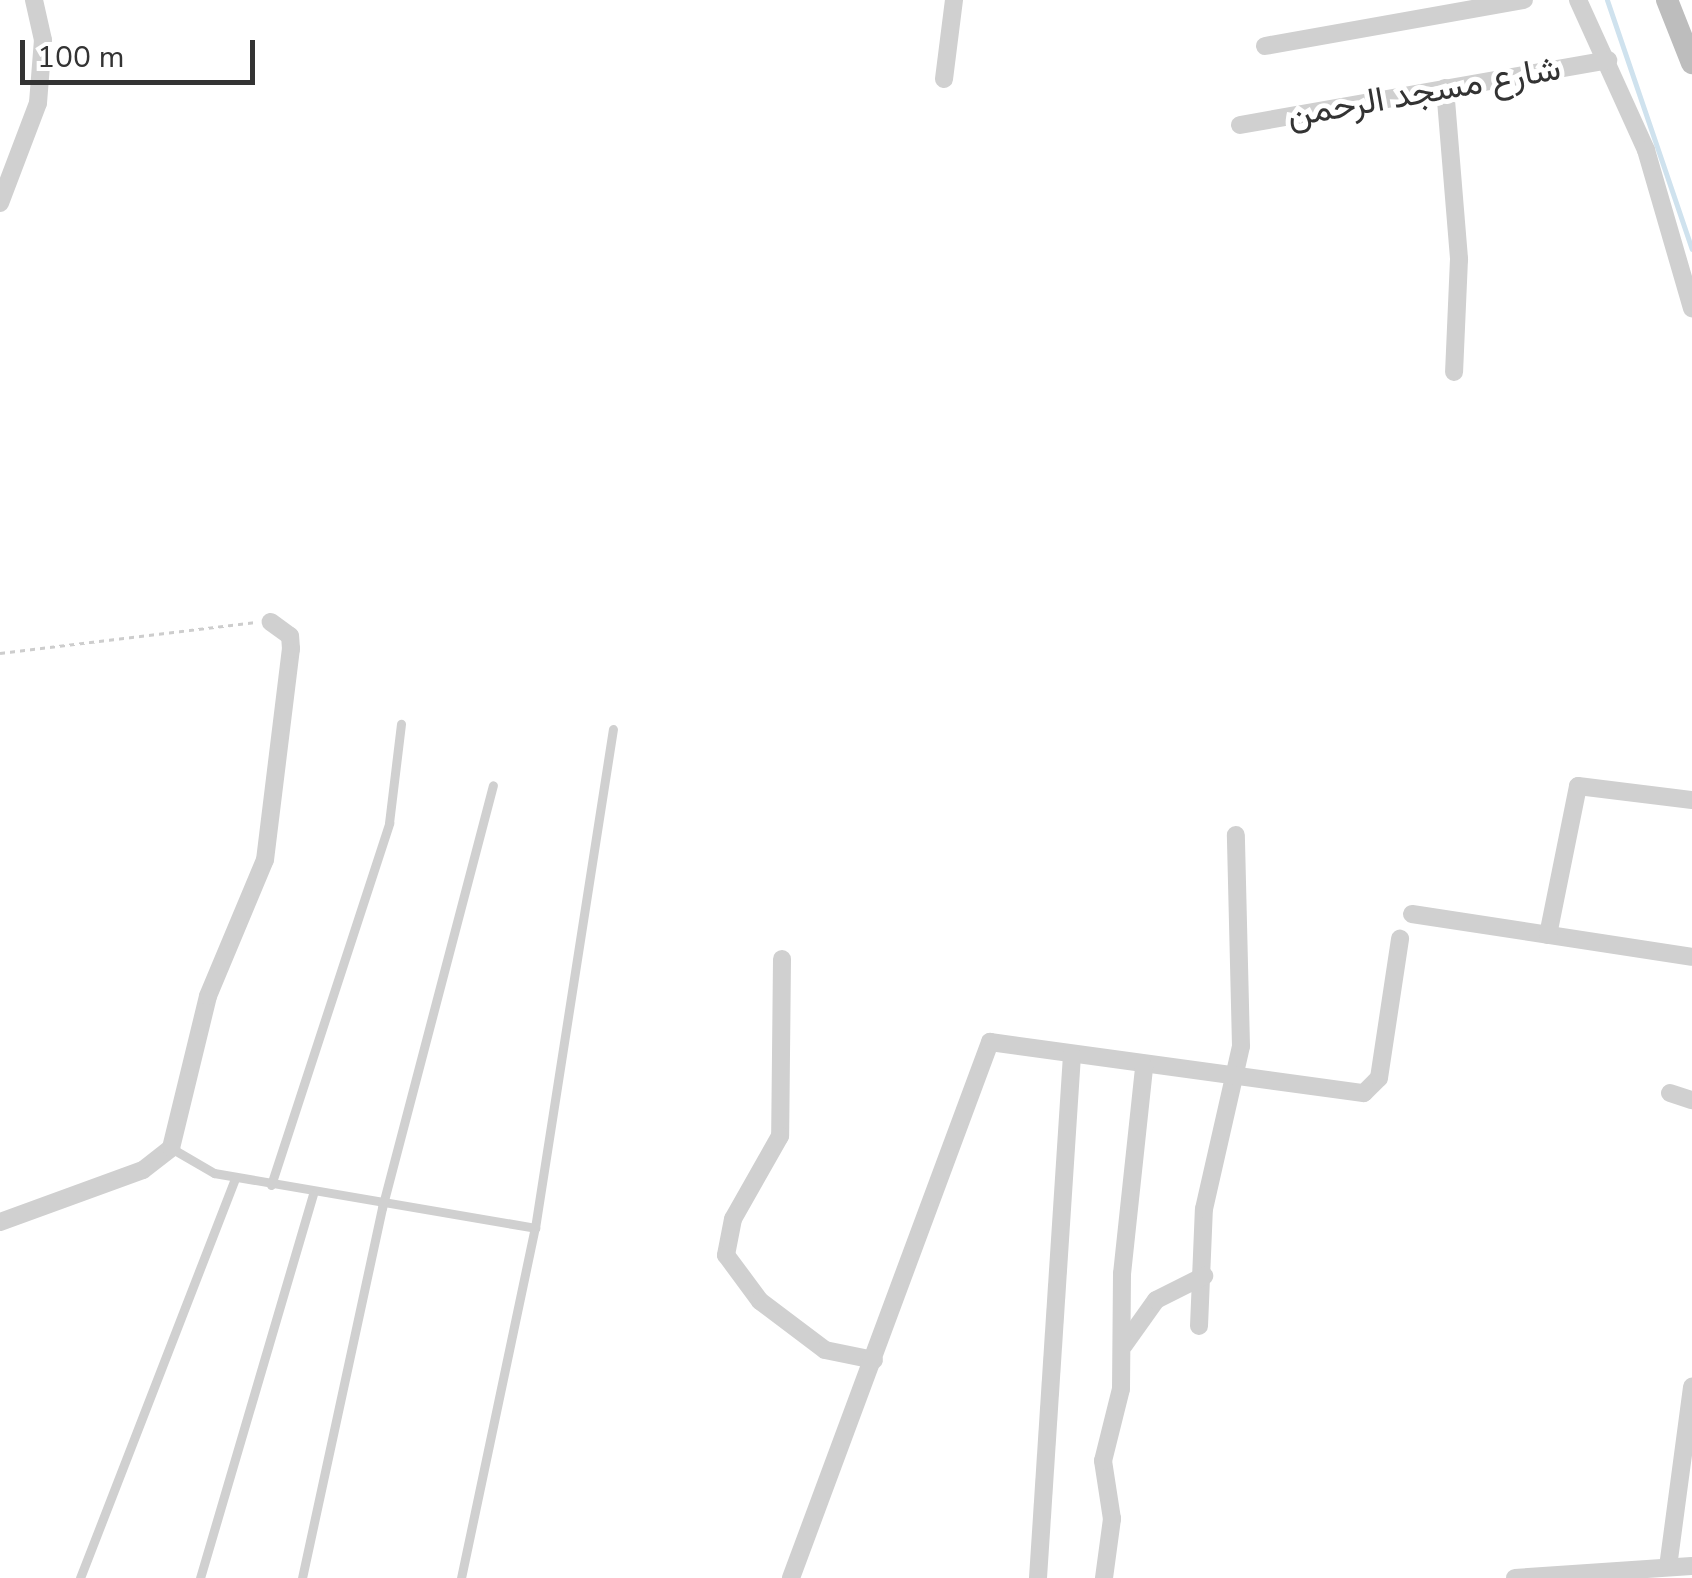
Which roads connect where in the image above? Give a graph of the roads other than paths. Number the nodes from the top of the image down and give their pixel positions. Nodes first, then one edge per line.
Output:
1 (34, 0) edge
2 (954, 0) edge
3 (1524, 0) edge
4 (1578, 0) edge
5 (1667, 0) edge
6 (1265, 46) dead end
7 (1608, 60) junction
8 (1692, 62) edge
9 (944, 79) dead end
10 (1445, 88) junction
11 (1240, 125) dead end
12 (0, 203) edge
13 (1692, 308) edge
14 (1454, 372) dead end
15 (270, 622) road end
16 (401, 724) dead end
17 (613, 729) dead end
18 (493, 785) dead end
19 (1692, 800) edge
20 (1236, 835) dead end
21 (1412, 914) dead end
22 (1548, 935) junction
23 (1400, 939) dead end
24 (1692, 958) edge
25 (782, 959) dead end
26 (1072, 1054) junction
27 (1144, 1067) junction
28 (1232, 1080) junction
29 (1670, 1093) dead end
30 (1692, 1100) edge
31 (170, 1148) junction
32 (235, 1178) junction
33 (271, 1185) junction
34 (313, 1194) junction
35 (382, 1208) junction
36 (0, 1222) edge
37 (534, 1228) junction
38 (1204, 1276) junction
39 (1199, 1326) dead end
40 (1124, 1345) junction
41 (874, 1360) junction
42 (1692, 1386) edge
43 (1691, 1397) edge
44 (1692, 1566) edge
45 (1668, 1567) junction
46 (80, 1578) edge
47 (200, 1578) edge
48 (302, 1578) edge
49 (461, 1578) edge
50 (791, 1578) edge
51 (1038, 1578) edge
52 (1104, 1578) edge
53 (1515, 1578) edge

1 - 12 street
2 - 9 street
3 - 6 street
4 - 7 street
5 - 8 street
7 - 10 street, شارع مسجد الرحمن
7 - 13 street
10 - 11 street, شارع مسجد الرحمن
10 - 14 street
15 - 31 street
16 - 33 lane
17 - 37 lane
18 - 35 lane
19 - 22 street
20 - 28 street
21 - 22 street
22 - 24 street
23 - 28 street
25 - 41 street
26 - 27 street
26 - 41 street
26 - 51 street
27 - 28 street
27 - 40 street
28 - 38 street
29 - 30 street
31 - 32 lane
31 - 36 street
32 - 33 lane
32 - 46 lane
33 - 34 lane
34 - 35 lane
34 - 47 lane
35 - 37 lane
35 - 48 lane
37 - 49 lane
38 - 39 street
38 - 40 street
40 - 52 street
41 - 50 street
42 - 43 street
43 - 45 street
44 - 45 street
45 - 53 street

